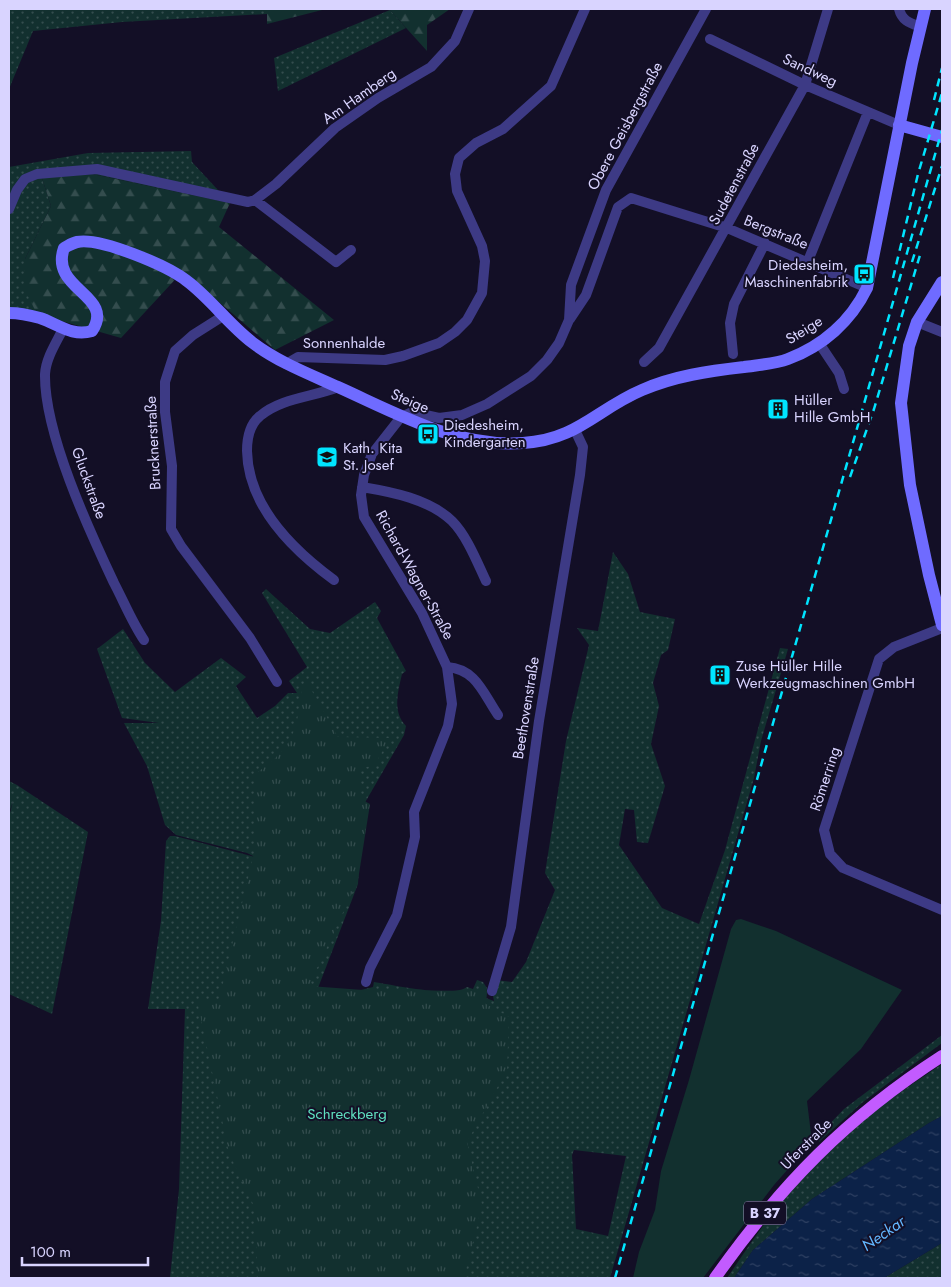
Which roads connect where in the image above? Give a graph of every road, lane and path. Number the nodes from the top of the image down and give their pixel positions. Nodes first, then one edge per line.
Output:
1 (469, 9) edge
2 (585, 9) edge
3 (706, 9) edge
4 (828, 9) edge
5 (899, 9) edge
6 (925, 9) edge
7 (921, 27) junction
8 (710, 39) dead end
9 (805, 84) junction
10 (868, 112) junction
11 (904, 126) junction
12 (942, 137) edge
13 (255, 200) junction
14 (9, 209) edge
15 (727, 228) junction
16 (765, 243) junction
17 (351, 250) dead end
18 (808, 261) junction
19 (942, 282) edge
20 (867, 288) junction
21 (9, 313) edge
22 (223, 316) junction
23 (570, 320) junction
24 (917, 322) junction
25 (63, 329) junction
26 (942, 332) edge
27 (819, 343) junction
28 (733, 354) dead end
29 (644, 362) dead end
30 (286, 364) junction
31 (338, 387) junction
32 (844, 388) dead end
33 (401, 417) junction
34 (575, 430) junction
35 (362, 487) junction
36 (334, 580) dead end
37 (486, 581) dead end
38 (942, 624) edge
39 (942, 628) edge
40 (144, 640) dead end
41 (447, 667) junction
42 (277, 682) dead end
43 (498, 715) dead end
44 (942, 910) edge
45 (366, 982) dead end
46 (492, 991) dead end
47 (942, 1056) edge
48 (715, 1278) edge

1 - 13 street, Am Hamberg
2 - 30 street, Sonnenhalde
3 - 23 street, Obere Geisbergstraße
4 - 9 street, Sudetenstraße
5 - 7 street
6 - 7 street, Steige
7 - 11 street, Steige
8 - 9 street, Sandweg
9 - 10 street, Sandweg
9 - 15 street, Sudetenstraße
10 - 11 street, Sandweg
10 - 18 street
11 - 12 street
11 - 20 street, Steige
13 - 14 street
13 - 17 street
15 - 16 street, Bergstraße
15 - 23 street, Bergstraße
15 - 29 street, Sudetenstraße
16 - 18 street, Bergstraße
16 - 28 street
18 - 20 street, Bergstraße
19 - 24 street
20 - 27 street, Steige
21 - 25 street, Steige
22 - 25 street, Steige
22 - 30 street, Steige
22 - 42 street, Brucknerstraße
23 - 33 street, Obere Geisbergstraße
24 - 26 street
24 - 38 street
25 - 40 street, Gluckstraße
27 - 32 street
27 - 34 street, Steige
30 - 31 street, Steige
31 - 33 street, Steige
31 - 36 street
33 - 34 street, Steige
33 - 35 street, Richard-Wagner-Straße
34 - 46 street, Beethovenstraße
35 - 37 street
35 - 41 street, Richard-Wagner-Straße
39 - 44 street, Römerring
41 - 43 street
41 - 45 street, Richard-Wagner-Straße
47 - 48 main road, Uferstraße / B 37

